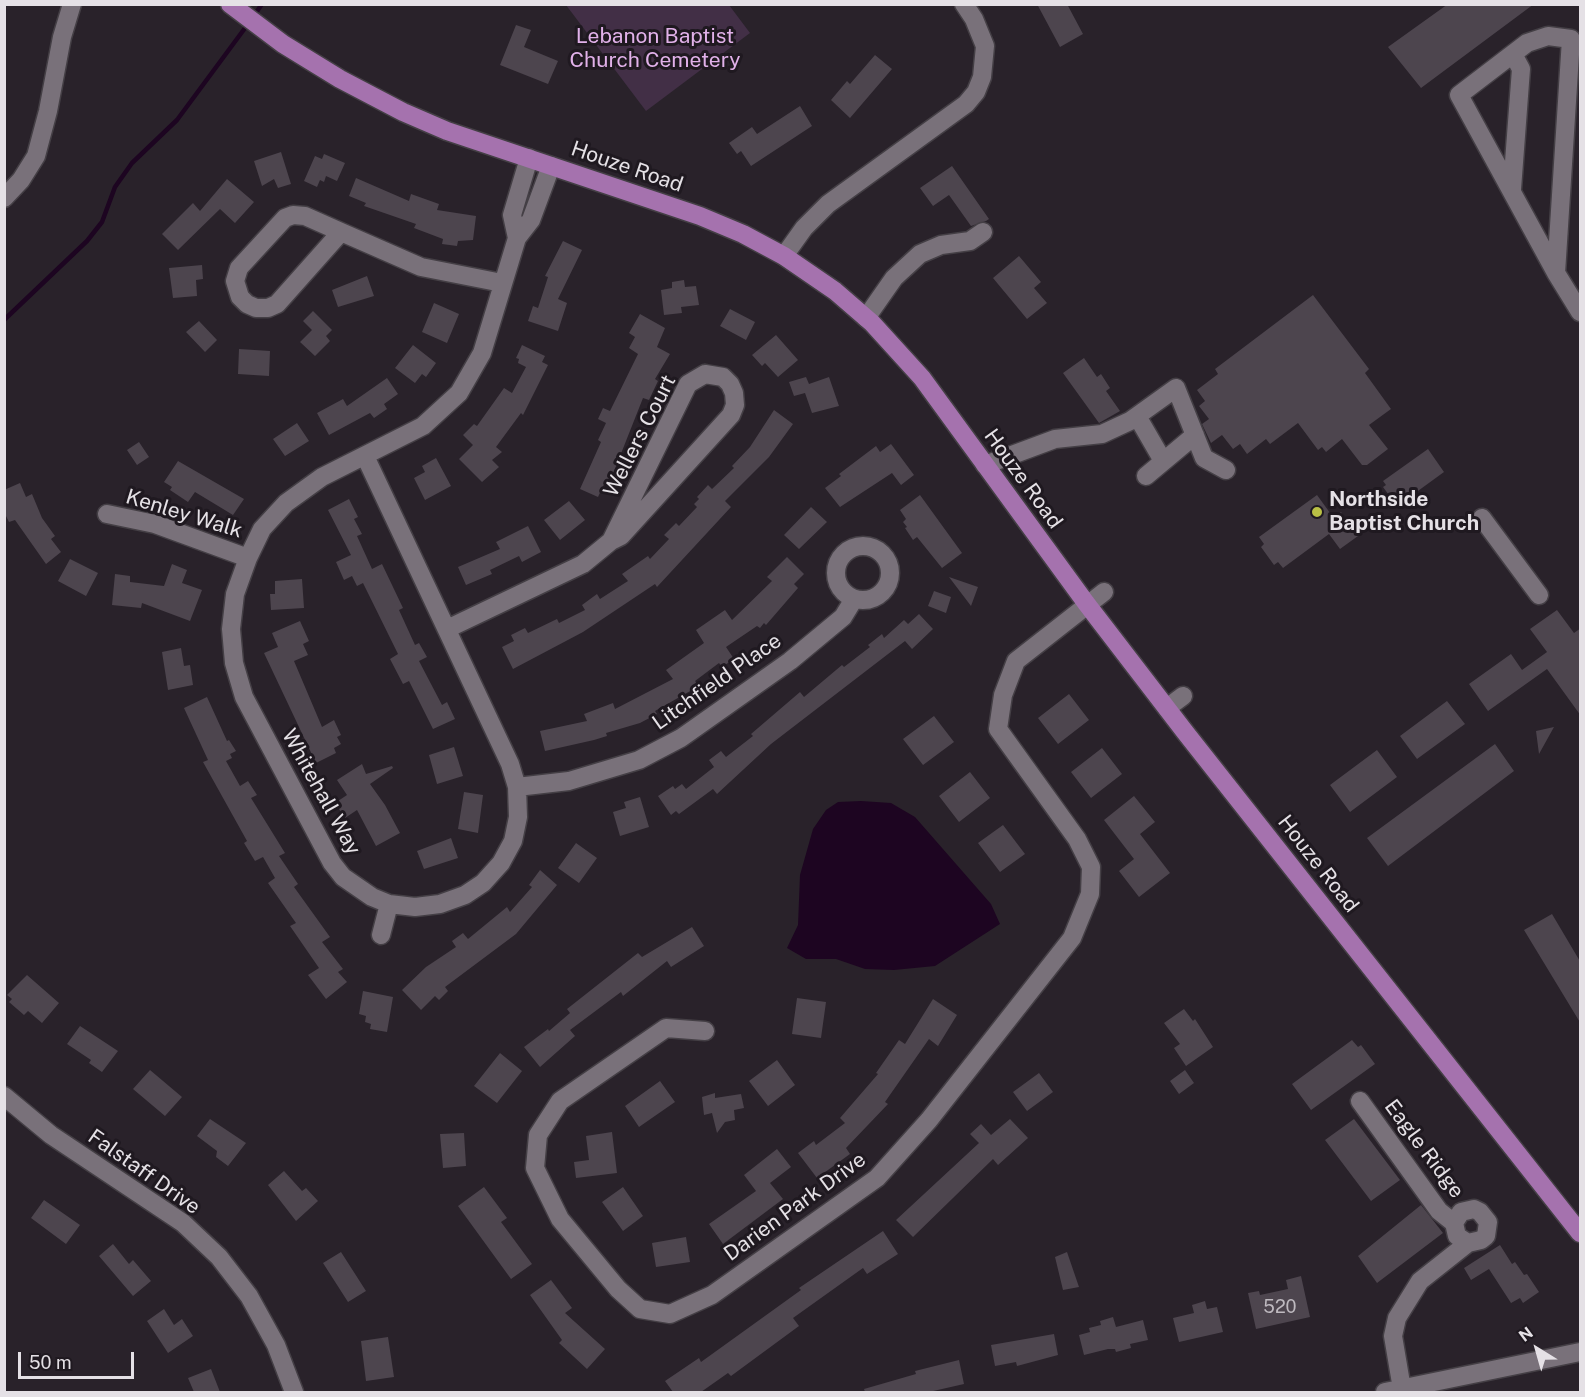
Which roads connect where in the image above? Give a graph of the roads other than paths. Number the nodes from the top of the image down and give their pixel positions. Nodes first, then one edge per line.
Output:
1 (72, 4) edge
2 (230, 4) edge
3 (964, 4) edge
4 (1512, 54) junction
5 (529, 158) junction
6 (551, 166) junction
7 (1512, 189) junction
8 (4, 198) edge
9 (340, 232) junction
10 (983, 232) dead end
11 (516, 238) junction
12 (784, 256) junction
13 (1557, 273) junction
14 (502, 283) junction
15 (1581, 312) edge
16 (866, 318) junction
17 (1137, 416) junction
18 (1195, 435) junction
19 (365, 456) junction
20 (1163, 461) junction
21 (986, 465) junction
22 (1226, 470) dead end
23 (1146, 476) dead end
24 (107, 514) dead end
25 (1482, 518) dead end
26 (611, 541) junction
27 (248, 558) junction
28 (1104, 592) dead end
29 (1539, 595) dead end
30 (854, 599) dead end
31 (1086, 603) junction
32 (447, 629) junction
33 (1183, 696) dead end
34 (1167, 708) junction
35 (517, 787) junction
36 (389, 904) junction
37 (381, 935) dead end
38 (705, 1031) dead end
39 (4, 1096) edge
40 (1360, 1101) dead end
41 (1454, 1223) junction
42 (1581, 1233) edge
43 (1468, 1243) junction
44 (1581, 1352) edge
45 (1394, 1391) edge
46 (294, 1392) edge

1 - 8 street
2 - 5 main road, Houze Road
3 - 12 street
4 - 7 street
4 - 7 street
4 - 13 street
5 - 6 main road, Houze Road
5 - 11 street
6 - 11 street
6 - 12 main road, Houze Road
7 - 13 street
9 - 9 street
9 - 14 street
10 - 16 street
11 - 14 street, Whitehall Way
12 - 16 main road, Houze Road
13 - 15 street
14 - 19 street, Whitehall Way
16 - 21 main road, Houze Road
17 - 18 street
17 - 20 street
17 - 21 street
18 - 20 street
18 - 22 street
19 - 27 street, Whitehall Way
19 - 32 street, Whitehall Way
20 - 23 street
21 - 31 main road, Houze Road
24 - 27 street, Kenley Walk
25 - 29 street
26 - 26 street, Wellers Court
26 - 32 street, Wellers Court
27 - 36 street, Whitehall Way
28 - 31 street, Darien Park Drive
30 - 35 street, Litchfield Place
31 - 34 main road, Houze Road
31 - 38 street, Darien Park Drive
32 - 35 street, Whitehall Way
33 - 34 street
34 - 42 main road, Houze Road
35 - 36 street, Whitehall Way
36 - 37 street
39 - 46 street, Falstaff Drive
40 - 41 street, Eagle Ridge
41 - 43 street, Eagle Ridge
41 - 43 street, Eagle Ridge
43 - 45 street, Eagle Ridge
44 - 45 street

